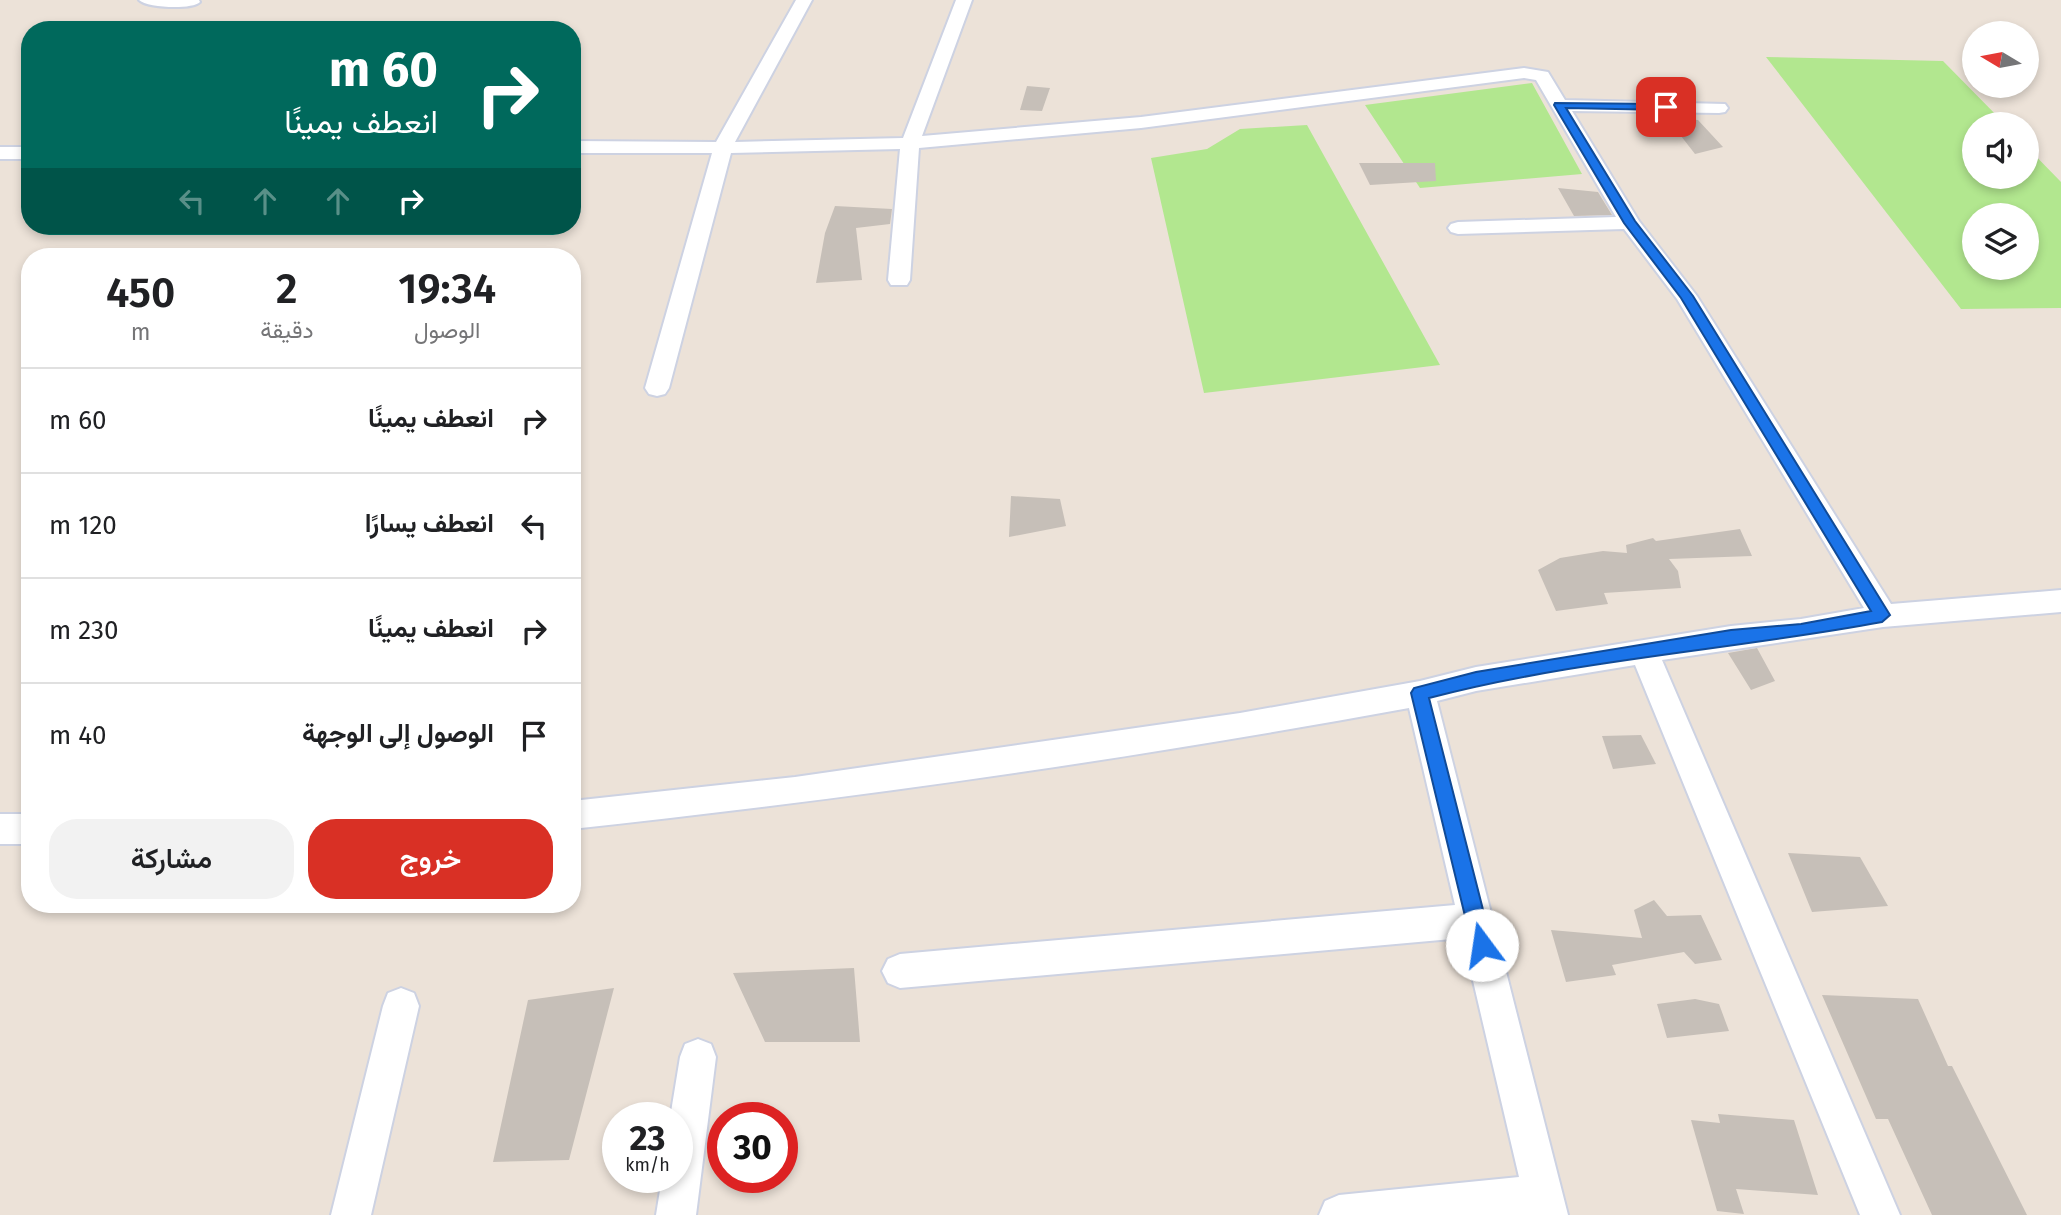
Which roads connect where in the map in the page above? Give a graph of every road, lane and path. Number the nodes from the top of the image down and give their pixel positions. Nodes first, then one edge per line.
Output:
1 (147, 0) edge
2 (804, 0) edge
3 (964, 0) edge
4 (192, 2) dead end
5 (1559, 105) junction
6 (1719, 108) dead end
7 (910, 143) junction
8 (581, 147) edge
9 (723, 147) junction
10 (0, 153) edge
11 (21, 153) edge
12 (1630, 223) junction
13 (1458, 228) dead end
14 (899, 280) dead end
15 (657, 388) dead end
16 (2061, 601) edge
17 (1882, 615) junction
18 (1644, 652) junction
19 (1420, 693) junction
20 (581, 814) edge
21 (0, 829) edge
22 (21, 829) edge
23 (1476, 920) junction
24 (900, 971) dead end
25 (401, 1006) dead end
26 (698, 1057) dead end
27 (1546, 1205) edge
28 (351, 1215) edge
29 (676, 1215) edge
30 (1339, 1215) edge
31 (1880, 1215) edge

1 - 4 street
2 - 9 street
3 - 7 street
5 - 6 street
5 - 7 street
5 - 12 street
7 - 9 street
7 - 14 street
8 - 9 street
9 - 15 street
10 - 11 street
12 - 13 street
12 - 17 street
16 - 17 street
17 - 18 street
18 - 19 street
18 - 31 street
19 - 20 street
19 - 23 street
21 - 22 street
23 - 24 street
23 - 27 street
25 - 28 street
26 - 29 street
27 - 30 street

